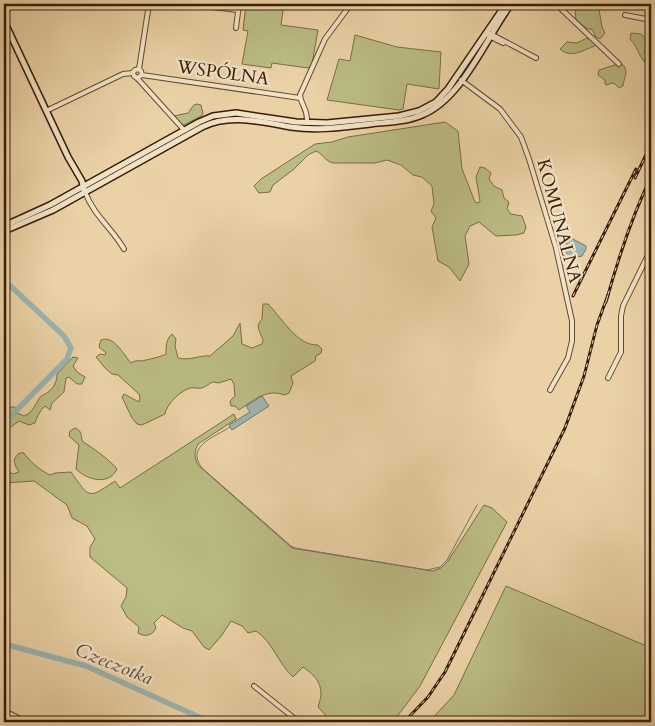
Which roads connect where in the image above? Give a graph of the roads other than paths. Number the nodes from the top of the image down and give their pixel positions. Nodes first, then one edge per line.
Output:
1 (149, 4) edge
2 (188, 4) edge
3 (239, 4) edge
4 (351, 4) edge
5 (506, 4) edge
6 (511, 4) edge
7 (556, 4) edge
8 (238, 10) junction
9 (624, 15) dead end
10 (651, 20) edge
11 (4, 22) edge
12 (236, 28) dead end
13 (490, 34) junction
14 (536, 58) dead end
15 (619, 64) dead end
16 (139, 69) junction
17 (133, 73) junction
18 (142, 75) junction
19 (137, 78) junction
20 (461, 80) junction
21 (300, 98) junction
22 (46, 111) junction
23 (307, 123) junction
24 (184, 130) junction
25 (84, 190) junction
26 (4, 226) edge
27 (4, 231) edge
28 (124, 249) dead end
29 (651, 249) edge
30 (608, 378) dead end
31 (550, 390) dead end
32 (254, 686) dead end
33 (4, 711) edge
34 (27, 722) edge
35 (299, 722) edge

1 - 16 street
2 - 8 street
3 - 8 street
4 - 21 street
5 - 13 main road
6 - 13 main road
7 - 15 street
8 - 12 street
9 - 10 street
11 - 22 main road
13 - 14 street
13 - 20 main road
13 - 23 main road
16 - 17 street
16 - 18 street
17 - 19 street
17 - 22 street
18 - 19 street
18 - 21 street, WSPÓLNA
19 - 24 street
20 - 25 main road
20 - 31 street, KOMUNALNA
21 - 23 street
22 - 25 main road
23 - 24 main road
24 - 25 main road
25 - 26 main road
25 - 27 main road
25 - 28 street
29 - 30 street
32 - 35 street
33 - 34 street

